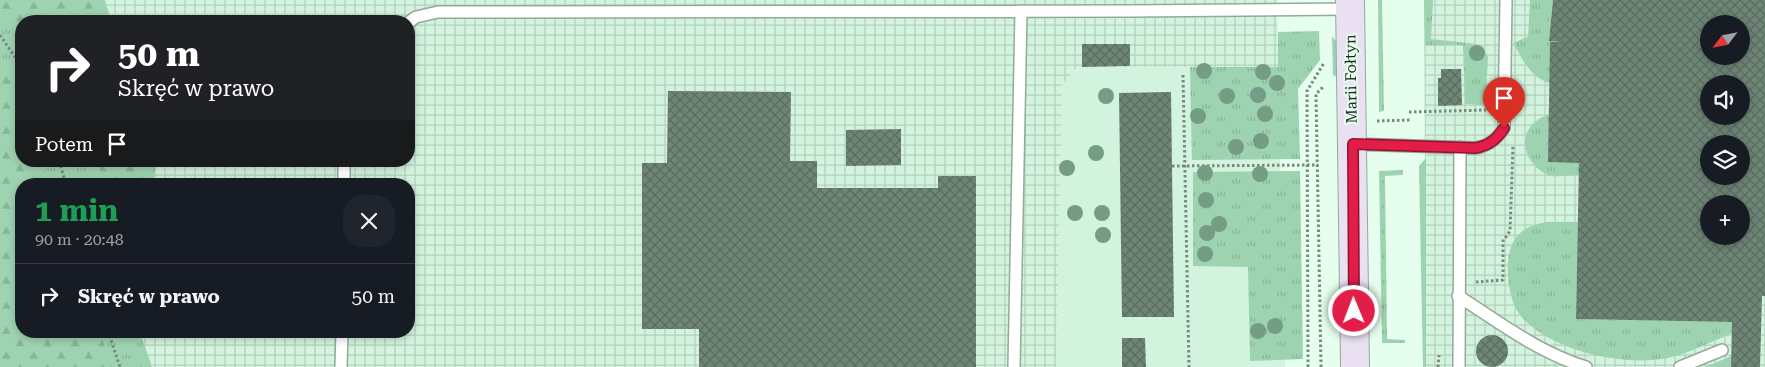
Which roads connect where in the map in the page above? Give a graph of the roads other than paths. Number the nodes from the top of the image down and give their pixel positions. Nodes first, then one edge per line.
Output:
1 (1506, 0) edge
2 (1350, 4) edge
3 (1021, 11) junction
4 (415, 19) edge
5 (1353, 144) junction
6 (1460, 147) junction
7 (1458, 296) junction
8 (342, 338) edge
9 (1722, 350) dead end
10 (342, 367) edge
11 (1014, 367) edge
12 (1355, 367) edge
13 (1458, 367) edge
14 (1586, 367) edge
15 (1680, 367) edge

1 - 6 lane
2 - 3 lane
2 - 5 street, Marii Fołtyn
3 - 4 lane
3 - 11 lane
5 - 6 lane
5 - 12 street, Marii Fołtyn
6 - 7 lane
7 - 13 lane
7 - 14 lane
8 - 10 lane
9 - 15 lane

